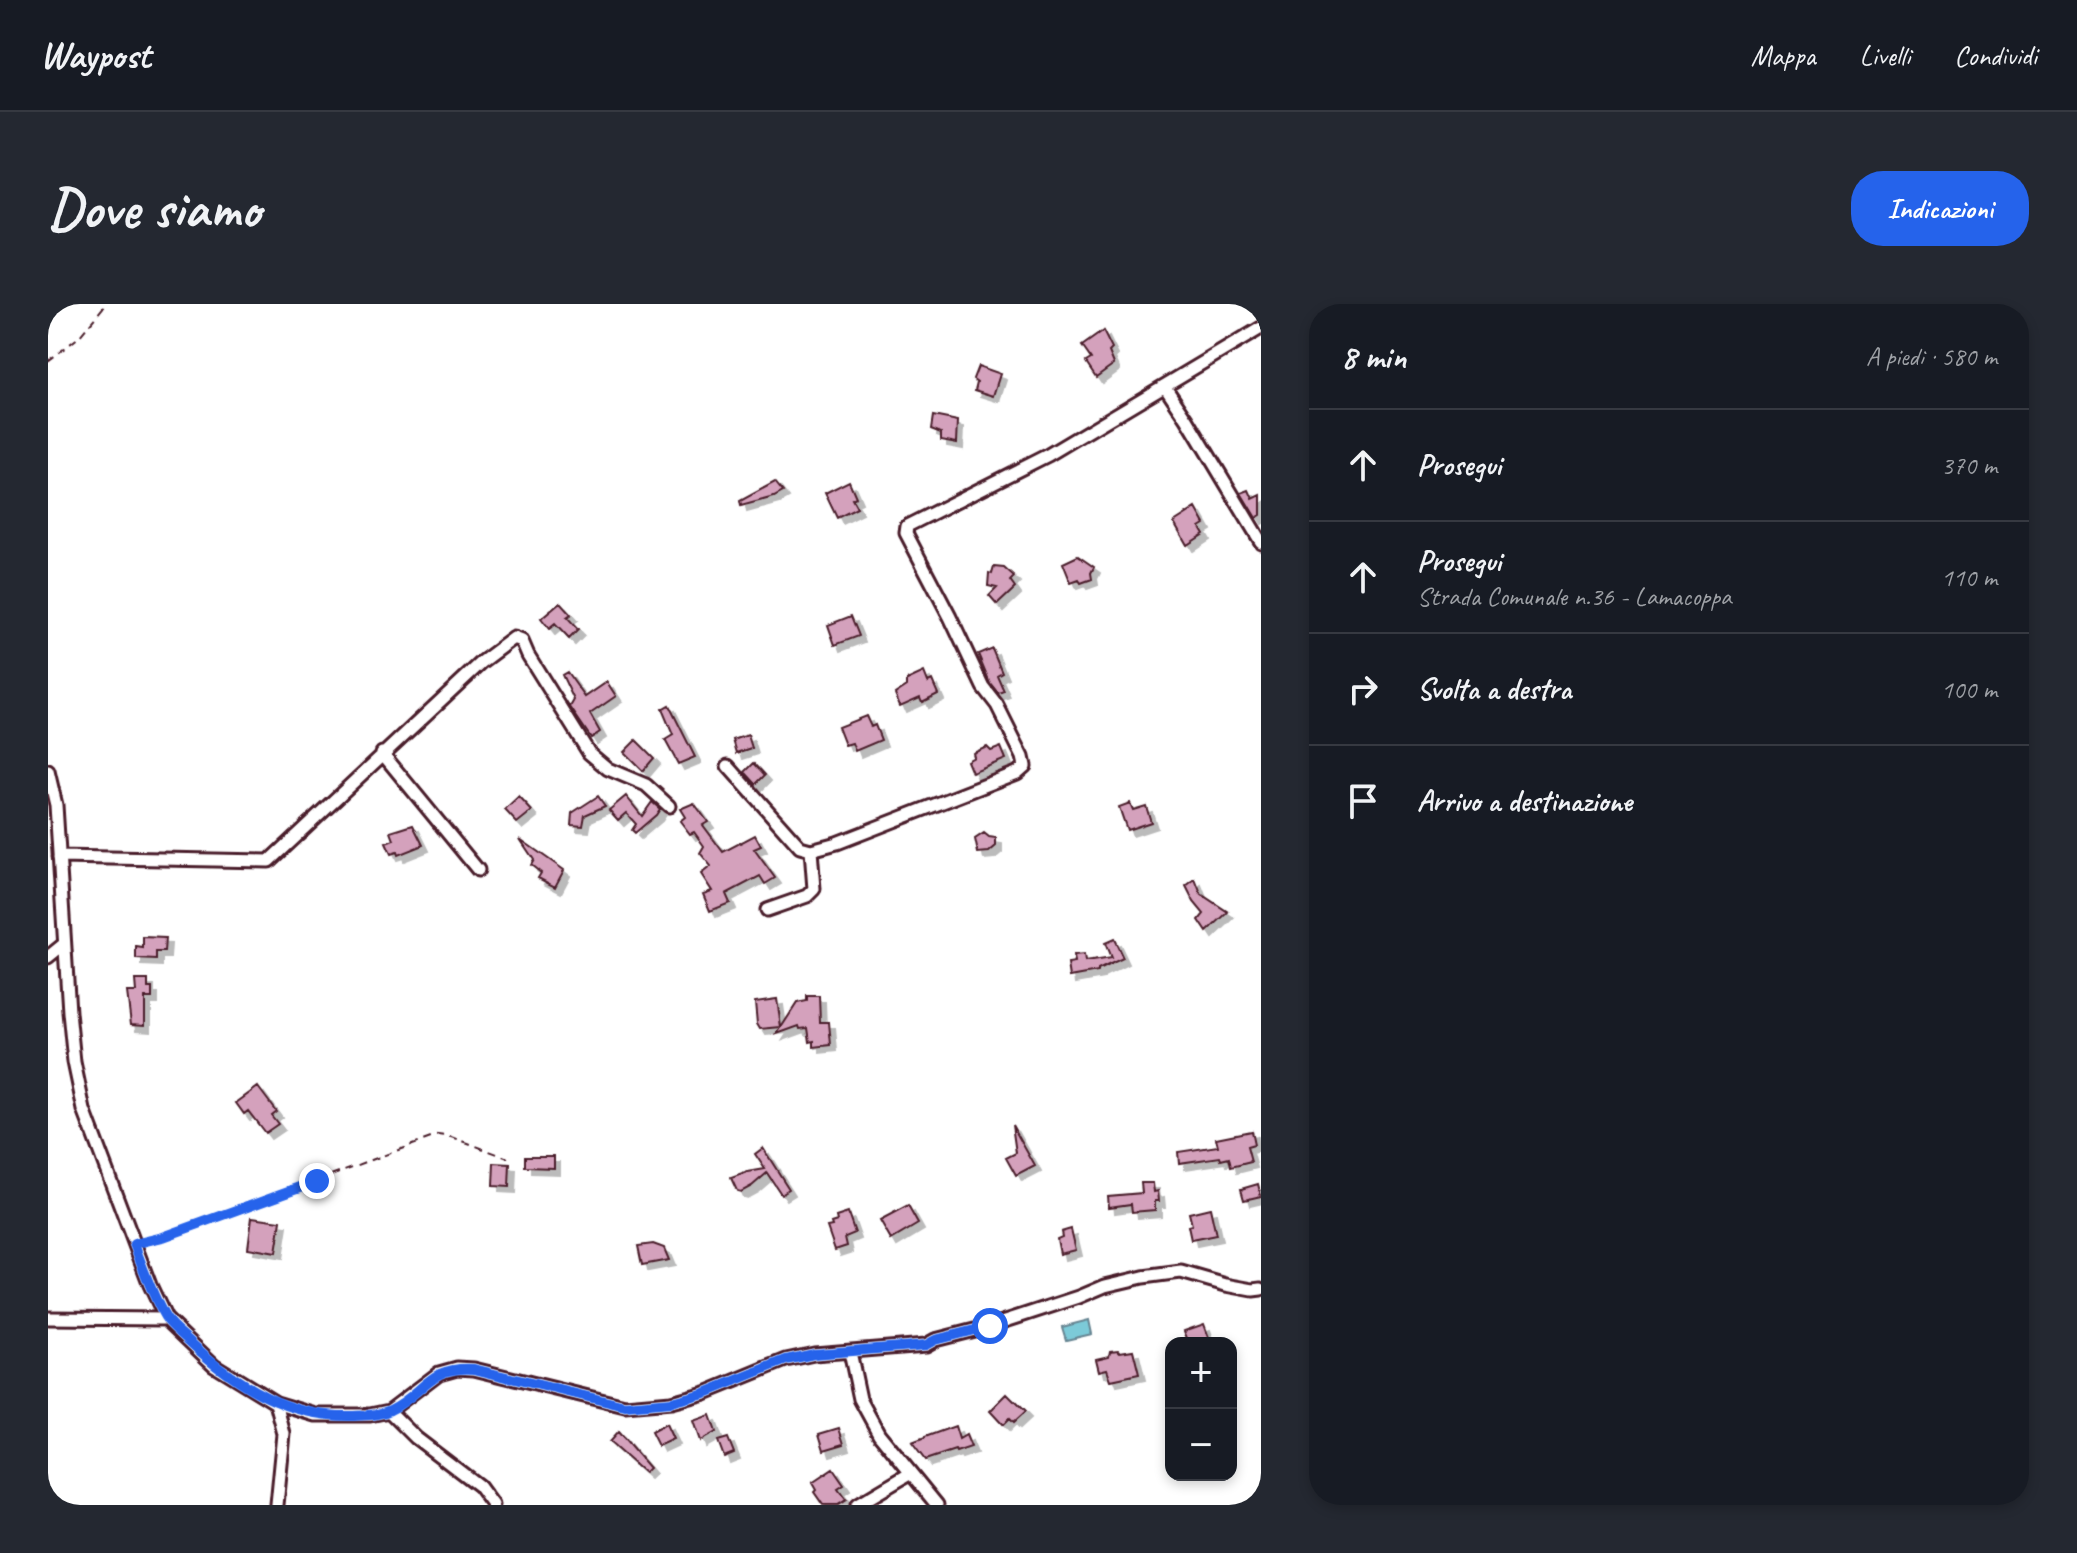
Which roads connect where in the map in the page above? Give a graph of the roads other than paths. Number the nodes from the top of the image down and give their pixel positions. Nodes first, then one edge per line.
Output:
1 (1261, 328) edge
2 (1165, 386) junction
3 (1261, 542) edge
4 (382, 753) junction
5 (728, 766) dead end
6 (48, 771) edge
7 (669, 806) dead end
8 (811, 850) junction
9 (59, 857) junction
10 (478, 870) dead end
11 (767, 910) dead end
12 (64, 944) junction
13 (48, 957) edge
14 (1261, 1289) edge
15 (48, 1318) edge
16 (166, 1319) junction
17 (850, 1352) junction
18 (276, 1403) junction
19 (389, 1411) junction
20 (911, 1473) junction
21 (277, 1505) edge
22 (493, 1505) edge
23 (857, 1505) edge
24 (937, 1505) edge

1 - 2 street
2 - 3 street
2 - 8 street
4 - 7 street
4 - 9 street
4 - 10 street
5 - 8 street
6 - 9 street
8 - 11 street
9 - 12 street
12 - 13 street
12 - 16 street
14 - 17 street
15 - 16 street
16 - 18 street
17 - 19 street
17 - 20 street
18 - 19 street
18 - 21 street
19 - 22 street
20 - 23 street
20 - 24 street

